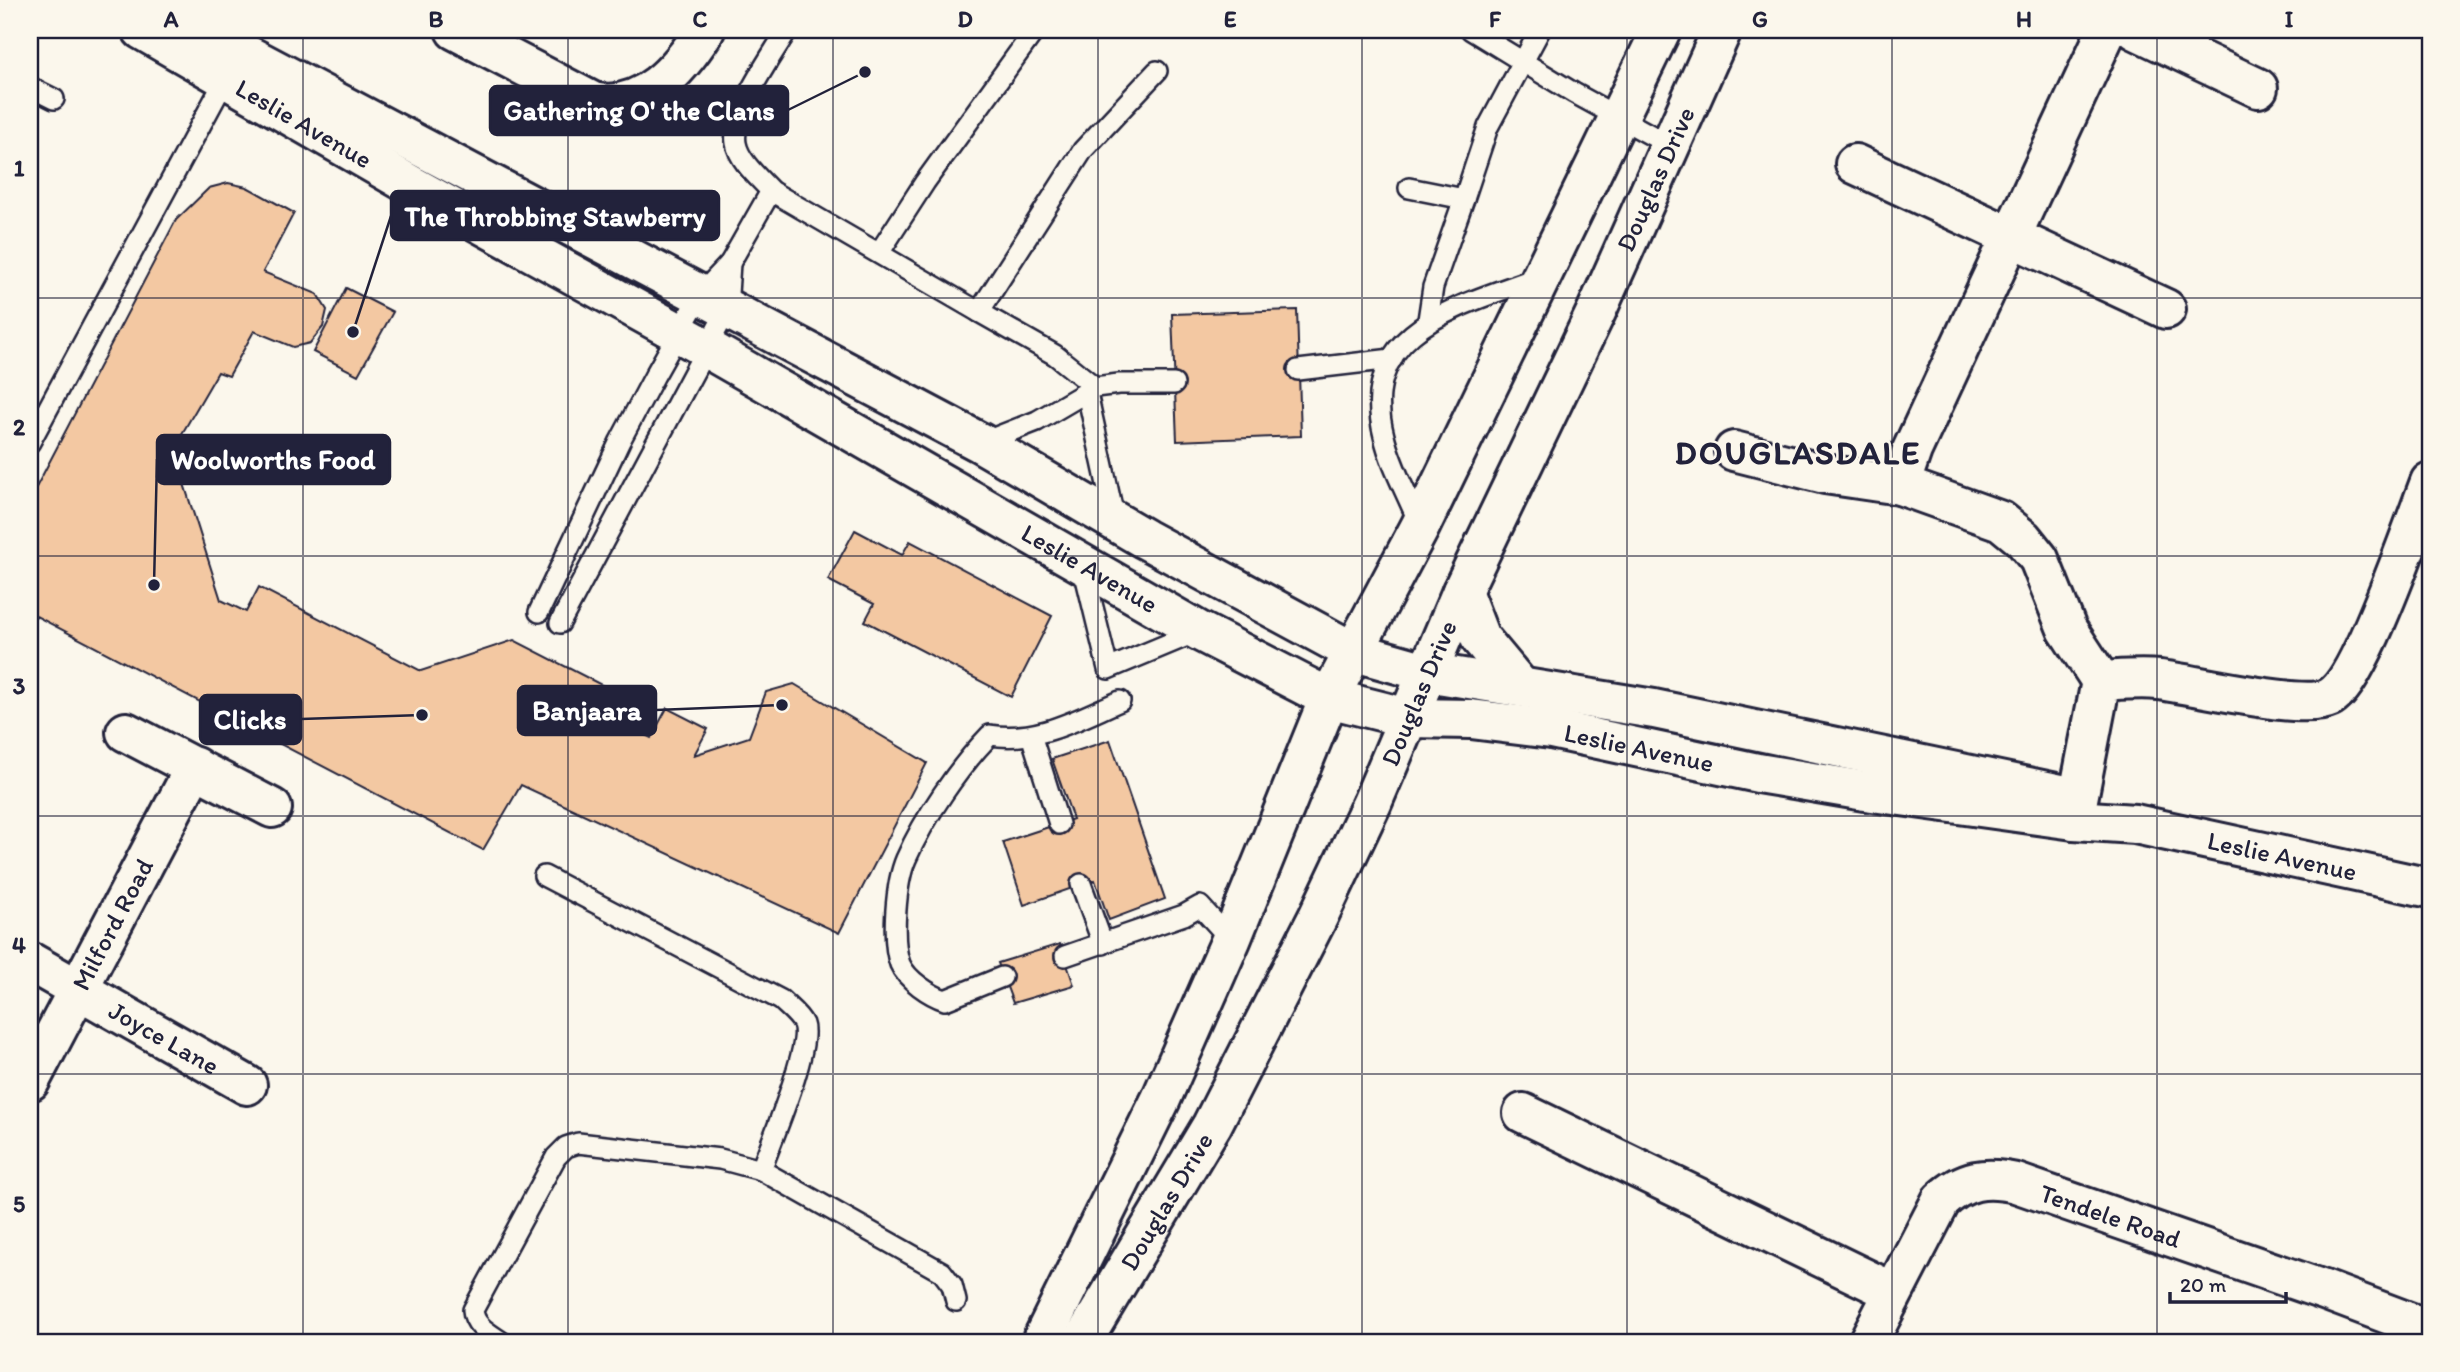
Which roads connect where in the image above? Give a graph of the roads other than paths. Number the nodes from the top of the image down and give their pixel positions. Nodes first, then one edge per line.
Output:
1 (142, 30) edge
2 (200, 30) edge
3 (455, 30) edge
4 (705, 30) edge
5 (787, 30) edge
6 (1035, 30) edge
7 (1471, 30) edge
8 (1540, 30) edge
9 (1661, 30) edge
10 (1723, 30) edge
11 (2107, 30) edge
12 (2136, 30) edge
13 (1524, 63) junction
14 (1157, 71) dead end
15 (226, 78) junction
16 (30, 87) edge
17 (2258, 89) dead end
18 (54, 99) dead end
19 (1619, 117) junction
20 (1671, 146) junction
21 (1855, 164) dead end
22 (1409, 188) dead end
23 (771, 191) junction
24 (1464, 198) junction
25 (2010, 234) junction
26 (879, 253) junction
27 (730, 263) junction
28 (1545, 275) junction
29 (714, 303) junction
30 (2166, 309) dead end
31 (978, 312) junction
32 (1428, 320) junction
33 (693, 341) junction
34 (1392, 359) junction
35 (1298, 370) dead end
36 (1174, 384) dead end
37 (1091, 390) junction
38 (30, 442) edge
39 (981, 443) junction
40 (1734, 451) dead end
41 (2430, 482) edge
42 (1900, 485) junction
43 (1115, 521) junction
44 (1420, 527) junction
45 (1082, 563) junction
46 (1462, 591) junction
47 (538, 612) dead end
48 (560, 623) dead end
49 (1199, 631) junction
50 (1352, 651) junction
51 (1426, 672) junction
52 (2101, 681) junction
53 (1520, 686) junction
54 (1329, 698) junction
55 (1120, 701) dead end
56 (1408, 718) junction
57 (126, 732) dead end
58 (1031, 735) junction
59 (195, 767) junction
60 (272, 807) dead end
61 (2075, 809) junction
62 (1059, 824) dead end
63 (544, 876) dead end
64 (1081, 884) dead end
65 (2430, 888) edge
66 (1231, 940) junction
67 (1103, 944) junction
68 (1065, 957) dead end
69 (30, 962) edge
70 (1002, 977) dead end
71 (79, 990) junction
72 (30, 1081) edge
73 (247, 1085) dead end
74 (1523, 1113) dead end
75 (761, 1170) junction
76 (1894, 1292) junction
77 (956, 1301) dead end
78 (2430, 1330) edge
79 (502, 1342) edge
80 (1041, 1342) edge
81 (1082, 1342) edge
82 (1868, 1342) edge

1 - 15 street, Leslie Avenue
2 - 29 street, Leslie Avenue
3 - 4 street
5 - 23 lane
6 - 26 lane
7 - 13 lane
8 - 13 lane
9 - 19 street, Douglas Drive
10 - 20 street, Douglas Drive
11 - 25 street
12 - 17 street
13 - 19 lane
13 - 24 lane
14 - 31 lane
15 - 33 street, Leslie Avenue
15 - 38 lane
16 - 18 lane
19 - 20 lane
19 - 28 street, Douglas Drive
20 - 46 street, Douglas Drive
21 - 25 street
22 - 24 lane
23 - 26 lane
23 - 27 lane
24 - 32 lane
25 - 30 street
25 - 42 street
26 - 31 lane
27 - 29 lane
27 - 29 lane
28 - 32 lane
28 - 44 street, Douglas Drive
29 - 33 lane
29 - 33 lane
29 - 39 street, Leslie Avenue
31 - 37 lane
32 - 34 lane
33 - 45 street, Leslie Avenue
33 - 47 lane
33 - 48 lane
34 - 35 lane
34 - 44 lane
36 - 37 lane
37 - 39 lane
37 - 43 lane
39 - 43 street, Leslie Avenue
40 - 42 street
41 - 52 street
42 - 52 street
43 - 50 street, Leslie Avenue
44 - 50 street, Douglas Drive
45 - 49 street, Leslie Avenue
45 - 49 lane
46 - 51 street, Douglas Drive
46 - 53 street
49 - 54 street, Leslie Avenue
50 - 51 street, Leslie Avenue
50 - 54 street, Douglas Drive
51 - 53 street, Leslie Avenue
51 - 56 street, Douglas Drive
52 - 61 street
53 - 61 street, Leslie Avenue
54 - 56 street, Leslie Avenue
54 - 66 street, Douglas Drive
55 - 58 lane
56 - 61 street, Leslie Avenue
56 - 81 street, Douglas Drive
57 - 59 street
58 - 62 lane
58 - 70 lane
59 - 60 street
59 - 71 street, Milford Road
61 - 65 street, Leslie Avenue
63 - 75 lane
64 - 67 lane
66 - 67 lane
66 - 80 street, Douglas Drive
67 - 68 lane
69 - 71 street, Joyce Lane
71 - 72 street, Milford Road
71 - 73 street, Joyce Lane
74 - 76 street
75 - 77 lane
75 - 79 lane
76 - 78 street, Tendele Road
76 - 82 street, Tendele Road

